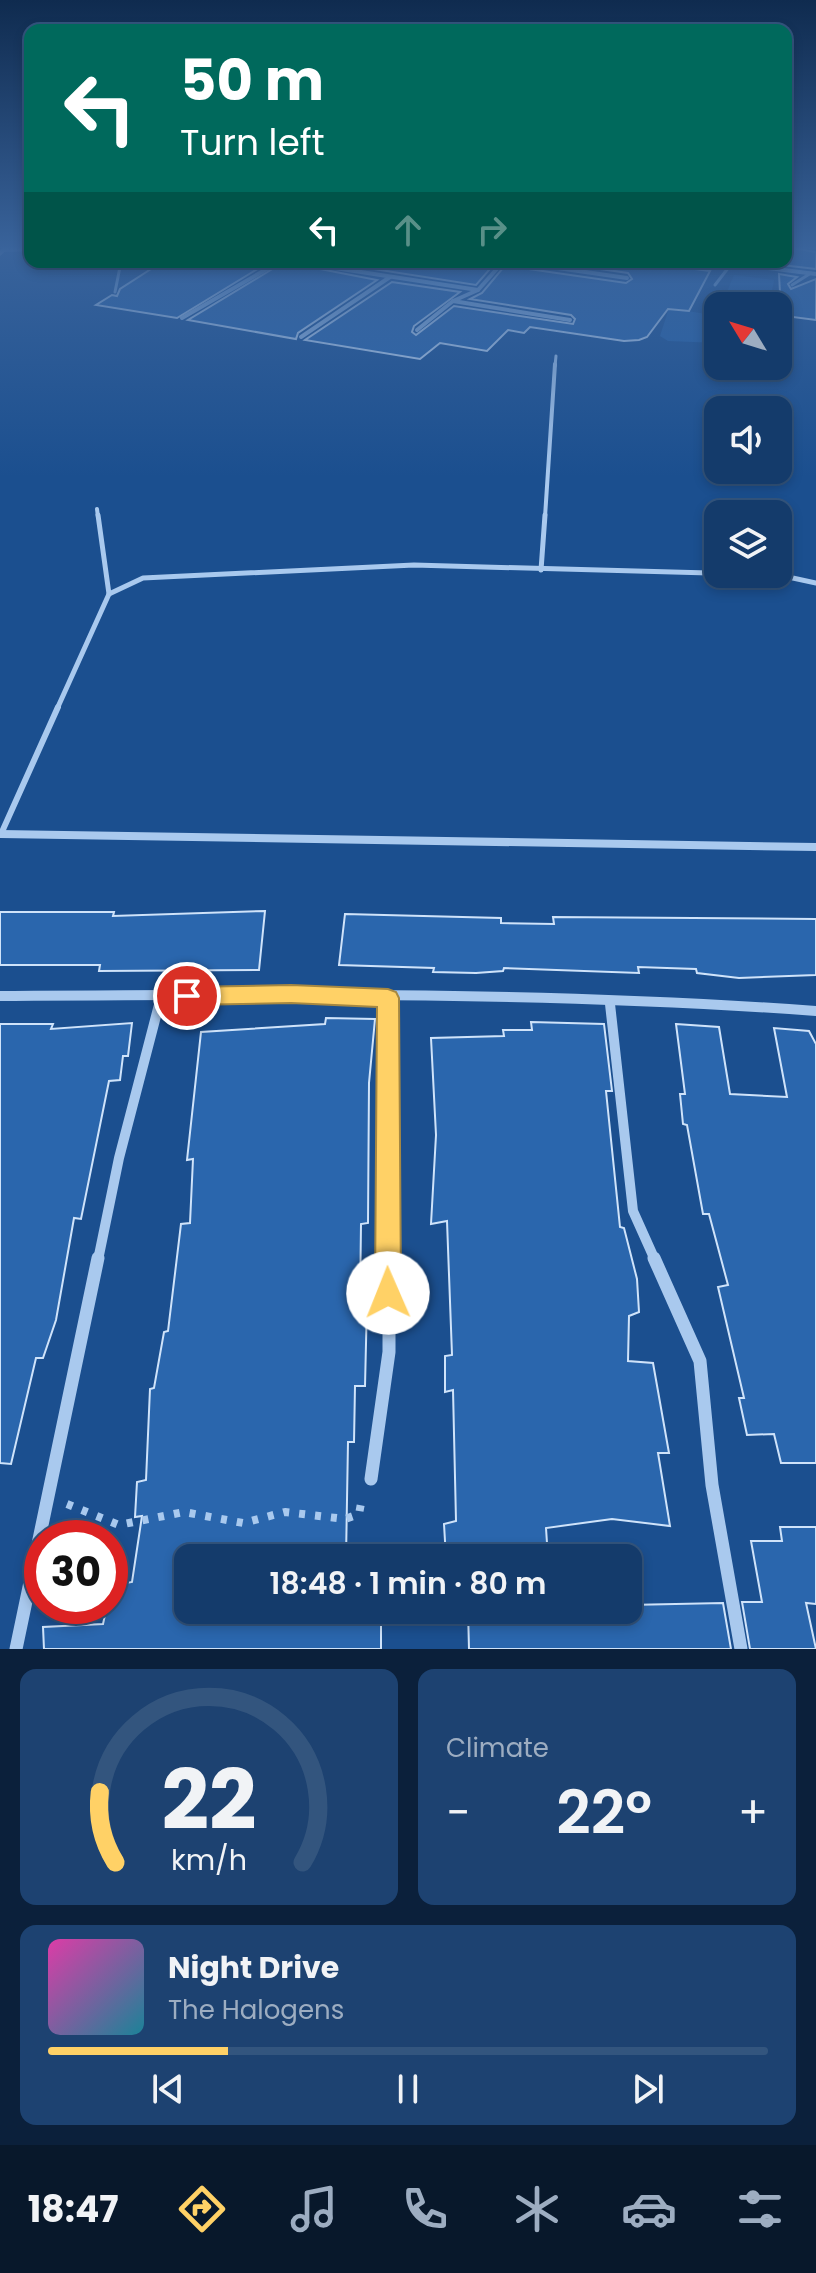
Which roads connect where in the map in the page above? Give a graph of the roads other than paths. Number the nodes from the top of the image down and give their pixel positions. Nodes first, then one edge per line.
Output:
1 (322, 323) edge
2 (426, 323) edge
3 (417, 330) dead end
4 (301, 337) dead end
5 (556, 356) dead end
6 (97, 509) dead end
7 (541, 570) junction
8 (816, 583) edge
9 (109, 594) junction
10 (1, 834) edge
11 (816, 847) edge
12 (0, 996) edge
13 (161, 997) junction
14 (388, 998) junction
15 (610, 1004) junction
16 (816, 1011) edge
17 (371, 1479) road end
18 (16, 1649) edge
19 (741, 1649) edge

1 - 4 street
2 - 3 street
5 - 7 lane
6 - 9 lane
7 - 8 lane
7 - 9 lane
9 - 10 lane
10 - 11 street
12 - 13 street
13 - 14 street
13 - 18 street
14 - 15 street
14 - 17 street
15 - 16 street
15 - 19 street

